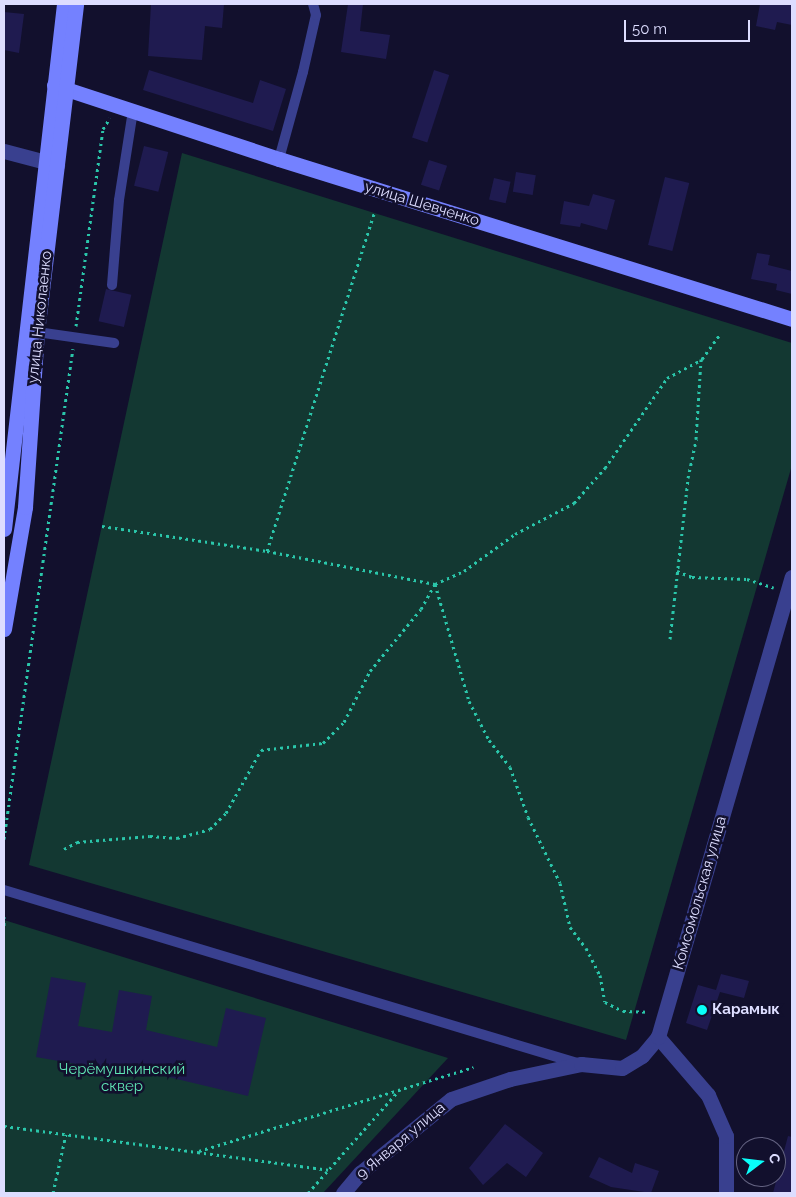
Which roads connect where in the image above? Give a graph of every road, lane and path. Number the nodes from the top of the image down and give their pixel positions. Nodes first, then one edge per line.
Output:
1 (64, 4) edge
2 (76, 4) edge
3 (314, 4) edge
4 (60, 87) junction
5 (118, 105) junction
6 (133, 111) junction
7 (4, 151) edge
8 (279, 159) junction
9 (51, 163) junction
10 (374, 213) dead end
11 (112, 285) dead end
12 (792, 318) edge
13 (37, 332) junction
14 (721, 333) dead end
15 (74, 337) junction
16 (114, 343) dead end
17 (702, 359) junction
18 (6, 504) edge
19 (25, 506) junction
20 (102, 526) dead end
21 (4, 529) edge
22 (267, 552) junction
23 (677, 571) junction
24 (792, 577) edge
25 (435, 584) junction
26 (775, 588) dead end
27 (4, 629) edge
28 (670, 639) dead end
29 (4, 839) edge
30 (64, 849) dead end
31 (4, 890) edge
32 (4, 916) edge
33 (4, 927) edge
34 (648, 1012) dead end
35 (658, 1038) junction
36 (581, 1064) junction
37 (473, 1067) dead end
38 (400, 1089) junction
39 (4, 1126) edge
40 (66, 1134) junction
41 (196, 1152) junction
42 (328, 1170) junction
43 (53, 1193) edge
44 (308, 1193) edge
45 (343, 1193) edge
46 (726, 1193) edge

1 - 4 main road, улица Николаенко
2 - 4 main road, улица Николаенко
3 - 8 lane
4 - 5 main road, улица Шевченко
4 - 9 main road, улица Николаенко
5 - 6 main road, улица Шевченко
5 - 15 path
6 - 8 main road, улица Шевченко
6 - 11 lane
7 - 9 street
8 - 12 main road, улица Шевченко
9 - 13 main road, улица Николаенко
9 - 18 main road, улица Николаенко
10 - 22 path
13 - 15 lane
13 - 19 main road, улица Николаенко
14 - 17 path
15 - 16 lane
15 - 29 path
17 - 23 path
17 - 25 path
18 - 19 street
18 - 21 main road, улица Николаенко
19 - 27 main road, улица Николаенко
20 - 22 path
22 - 25 path
23 - 26 path
23 - 28 path
24 - 35 street, Комсомольская улица
25 - 30 path
25 - 34 path
31 - 36 lane
32 - 33 path
35 - 36 street, 9 Января улица
35 - 46 street
36 - 45 street, 9 Января улица
37 - 38 path
38 - 41 path
38 - 42 path
39 - 40 path
40 - 41 path
40 - 43 path
41 - 42 path
42 - 44 path

